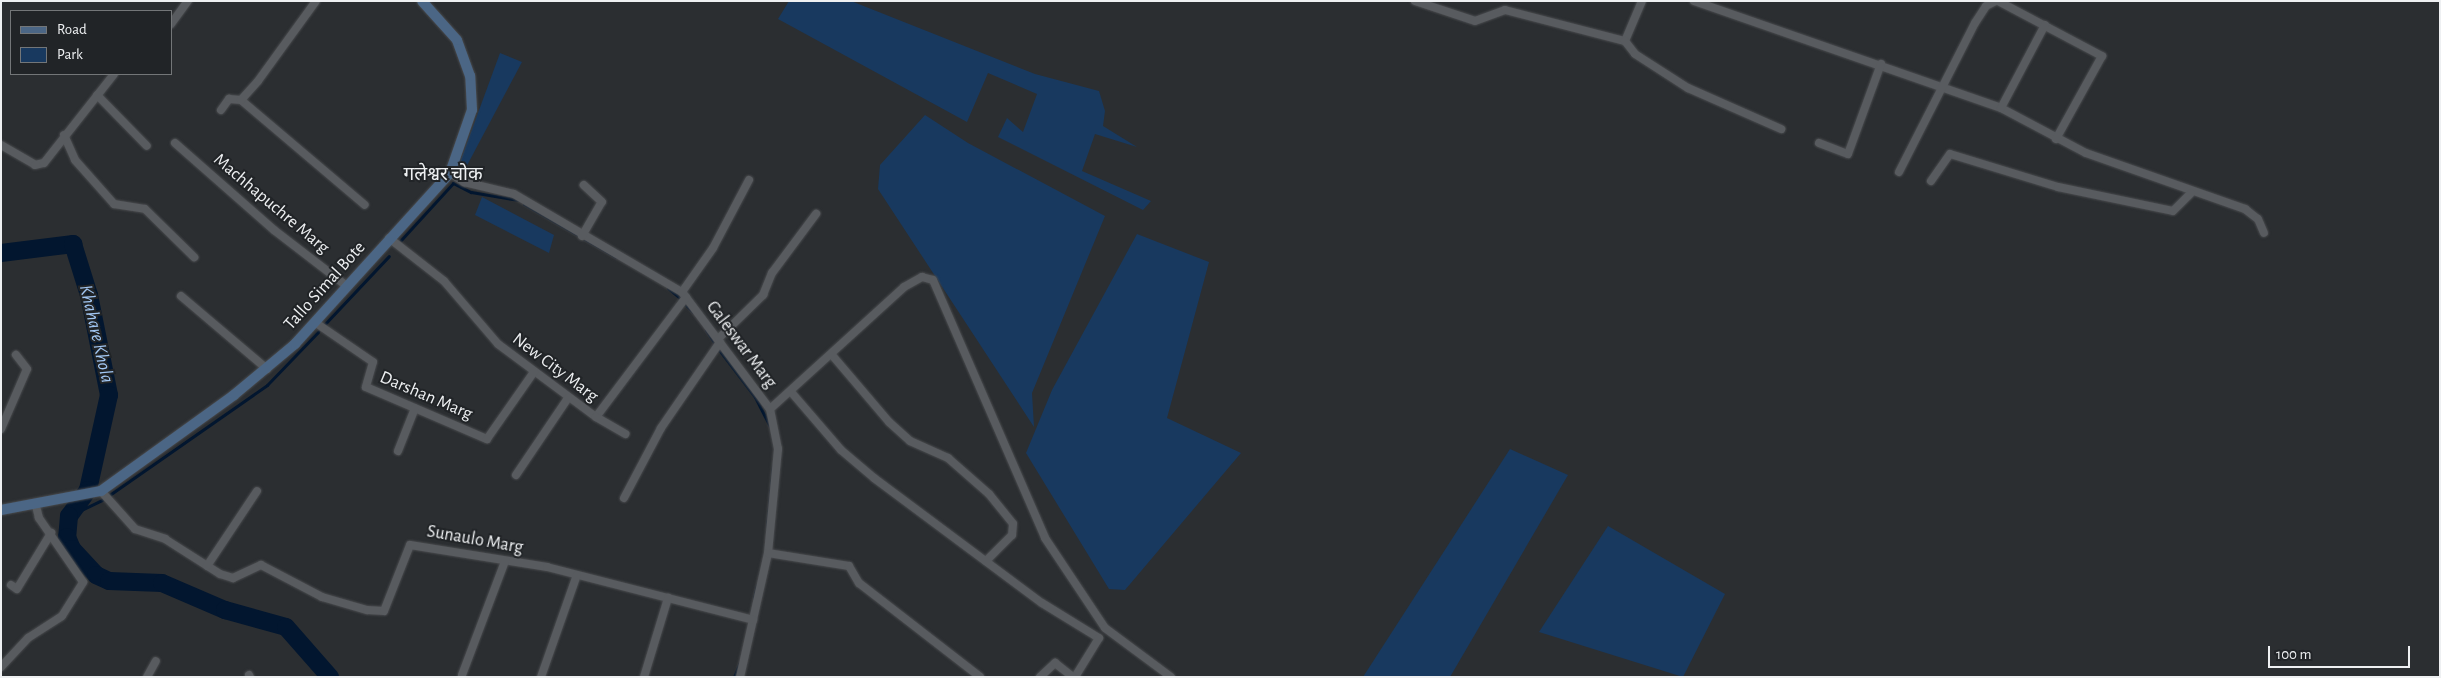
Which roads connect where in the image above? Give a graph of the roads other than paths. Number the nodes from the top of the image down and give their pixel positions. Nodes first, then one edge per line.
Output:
1 (188, 1) edge
2 (316, 1) edge
3 (422, 1) edge
4 (1415, 1) edge
5 (1642, 1) edge
6 (1694, 1) edge
7 (1997, 1) edge
8 (1986, 4) edge
9 (172, 23) edge
10 (2045, 25) junction
11 (1625, 41) junction
12 (1881, 64) junction
13 (113, 75) edge
14 (1941, 84) junction
15 (97, 95) junction
16 (241, 100) junction
17 (2001, 108) junction
18 (221, 110) dead end
19 (1781, 130) dead end
20 (64, 135) junction
21 (2056, 139) junction
22 (175, 143) dead end
23 (1819, 143) dead end
24 (1, 145) edge
25 (147, 146) dead end
26 (1899, 172) dead end
27 (450, 173) junction
28 (748, 180) dead end
29 (1931, 181) dead end
30 (584, 185) dead end
31 (2191, 193) junction
32 (365, 205) dead end
33 (816, 214) dead end
34 (2264, 233) dead end
35 (582, 236) junction
36 (389, 238) junction
37 (194, 257) dead end
38 (348, 287) junction
39 (684, 294) junction
40 (181, 296) dead end
41 (316, 323) junction
42 (719, 340) junction
43 (16, 355) dead end
44 (832, 355) junction
45 (267, 369) junction
46 (534, 372) junction
47 (792, 393) junction
48 (568, 398) junction
49 (415, 408) junction
50 (770, 409) junction
51 (596, 417) junction
52 (1, 429) edge
53 (625, 434) dead end
54 (398, 452) dead end
55 (516, 475) dead end
56 (257, 491) dead end
57 (96, 492) junction
58 (624, 498) dead end
59 (36, 506) junction
60 (1, 510) edge
61 (51, 533) junction
62 (768, 553) junction
63 (505, 561) junction
64 (986, 561) junction
65 (207, 566) junction
66 (576, 575) junction
67 (11, 586) dead end
68 (668, 598) junction
69 (753, 620) junction
70 (156, 661) dead end
71 (1, 667) edge
72 (462, 675) dead end
73 (147, 677) edge
74 (541, 677) edge
75 (644, 677) edge
76 (740, 677) edge
77 (980, 677) edge
78 (1040, 677) edge
79 (1074, 677) edge
80 (1171, 677) edge

1 - 9 street
2 - 16 street
3 - 27 main road, Tallo Simal Bote
4 - 11 street
5 - 11 street
6 - 12 street
7 - 8 street
7 - 10 street
8 - 14 street
10 - 17 street
10 - 21 street
11 - 19 street
12 - 14 street
12 - 23 street
13 - 15 street
14 - 17 street
14 - 26 street
15 - 20 street
15 - 25 street
16 - 18 street
16 - 32 street
17 - 21 street
20 - 24 street
20 - 37 street
21 - 31 street
22 - 38 street, Machhapuchre Marg
27 - 35 street, Galeswar Marg
27 - 36 main road, Tallo Simal Bote
28 - 39 street, New City Marg
29 - 31 street
30 - 35 street
31 - 34 street
33 - 42 street
35 - 39 street, Galeswar Marg
36 - 38 main road, Tallo Simal Bote
36 - 46 street, New City Marg
38 - 41 main road, Tallo Simal Bote
39 - 42 street, Galeswar Marg
39 - 51 street, New City Marg
40 - 45 street
41 - 45 main road, Tallo Simal Bote
41 - 49 street, Darshan Marg
42 - 50 street, Galeswar Marg
42 - 58 street
43 - 52 street
44 - 47 street
44 - 64 street
44 - 80 street
45 - 57 main road, Tallo Simal Bote
46 - 48 street, New City Marg
46 - 49 street, Darshan Marg
47 - 50 street
47 - 64 street
48 - 51 street, New City Marg
48 - 55 street
49 - 54 street
50 - 62 street, Galeswar Marg
51 - 53 street
56 - 65 street
57 - 59 main road, Tallo Simal Bote
57 - 65 street, Sunaulo Marg
59 - 60 main road, Tallo Simal Bote
59 - 61 street
61 - 67 street
61 - 71 street
62 - 69 street, Galeswar Marg
62 - 77 street
63 - 65 street, Sunaulo Marg
63 - 66 street, Sunaulo Marg
63 - 72 street
64 - 79 street
66 - 68 street, Sunaulo Marg
66 - 74 street
68 - 69 street, Sunaulo Marg
68 - 75 street
69 - 76 street, Galeswar Marg
70 - 73 street
78 - 79 street

